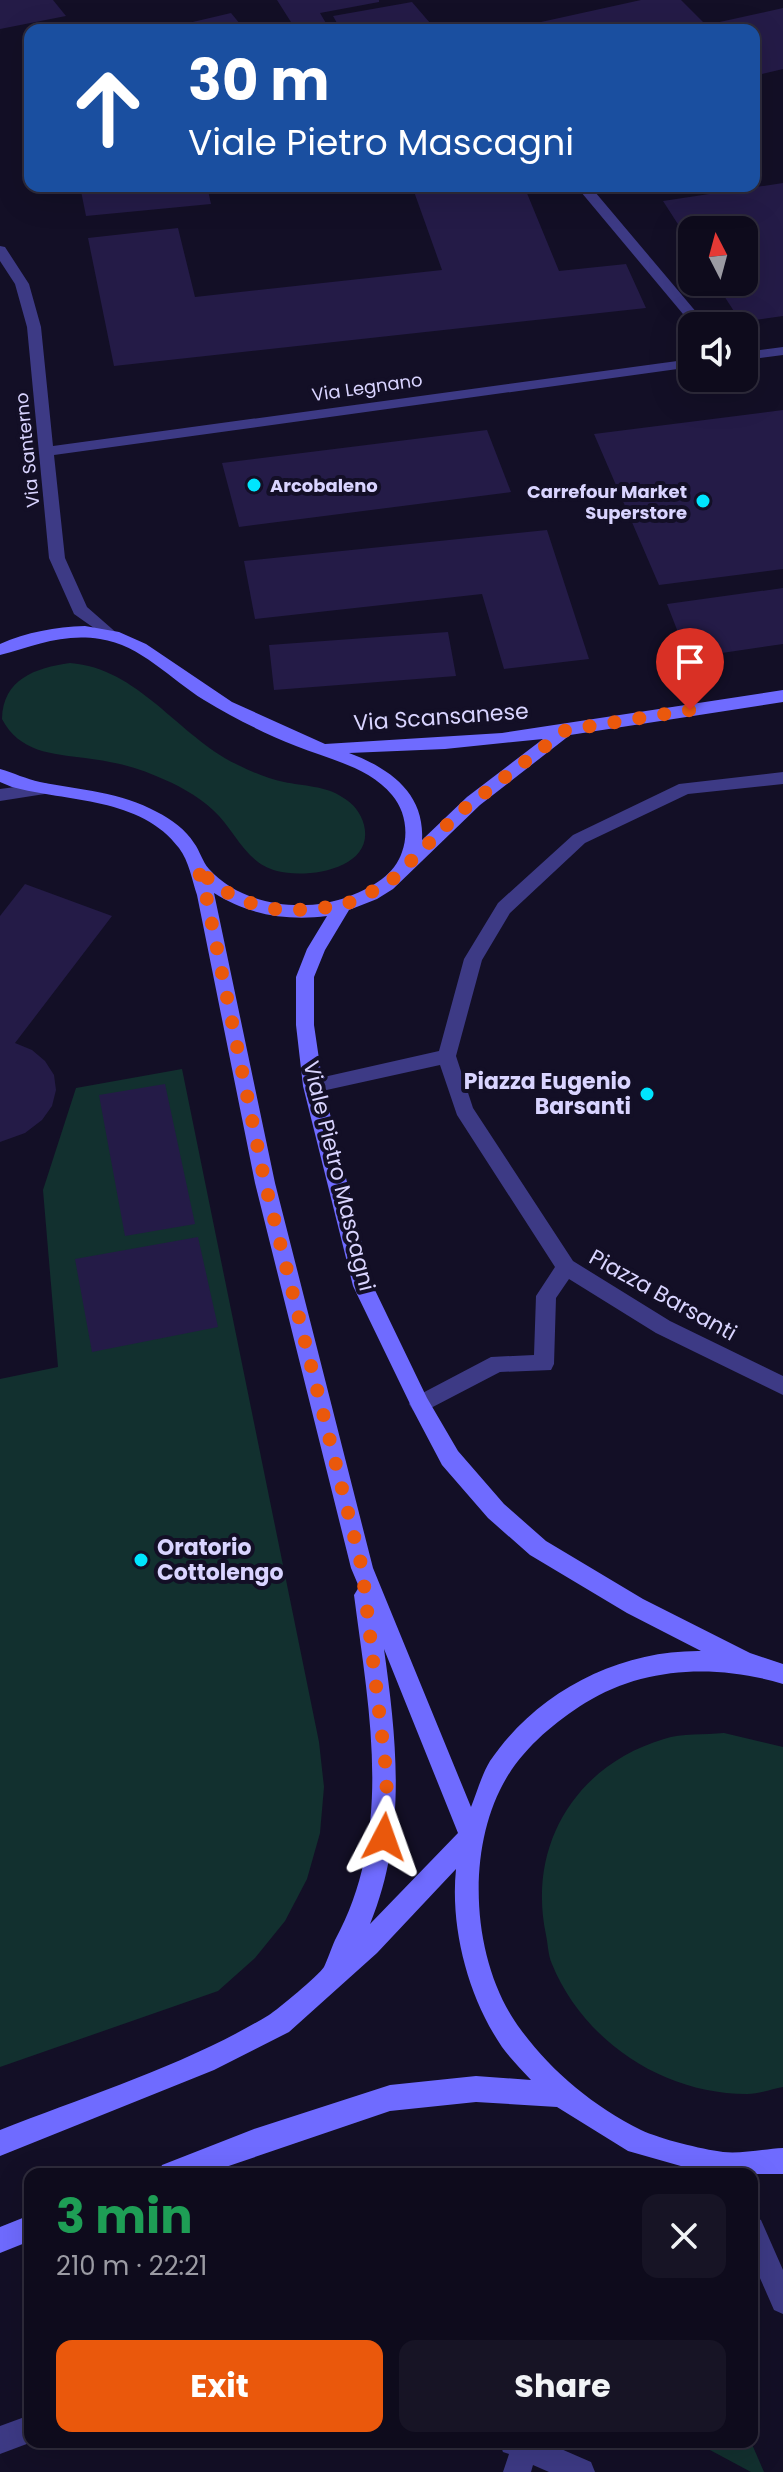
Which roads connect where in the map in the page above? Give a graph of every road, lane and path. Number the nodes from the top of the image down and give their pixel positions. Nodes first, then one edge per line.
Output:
1 (588, 192) edge
2 (0, 250) edge
3 (689, 312) edge
4 (783, 351) edge
5 (758, 354) edge
6 (678, 365) edge
7 (47, 451) junction
8 (0, 632) edge
9 (111, 635) junction
10 (23, 638) junction
11 (0, 650) edge
12 (783, 696) edge
13 (566, 730) junction
14 (319, 748) junction
15 (0, 775) edge
16 (783, 778) edge
17 (45, 789) junction
18 (0, 795) edge
19 (197, 866) junction
20 (404, 869) junction
21 (342, 906) junction
22 (447, 1056) junction
23 (313, 1086) junction
24 (566, 1267) junction
25 (783, 1386) edge
26 (420, 1404) junction
27 (362, 1568) junction
28 (745, 1662) junction
29 (783, 1674) edge
30 (471, 1836) junction
31 (324, 1984) junction
32 (560, 2094) junction
33 (0, 2143) edge
34 (783, 2161) edge
35 (187, 2168) edge
36 (723, 2168) edge
37 (733, 2168) edge
38 (24, 2230) edge
39 (0, 2240) edge
40 (758, 2243) edge
41 (783, 2301) edge
42 (24, 2431) edge
43 (0, 2440) edge
44 (518, 2454) edge
45 (581, 2472) edge

1 - 3 street
2 - 7 street, Via Santerno
4 - 5 street
6 - 7 street, Via Legnano
7 - 9 street, Via Santerno
8 - 10 main road
9 - 10 main road, Via Scansanese
9 - 14 main road, Via Scansanese
10 - 11 main road, Via Scansanese
12 - 13 main road, Via Scansanese
13 - 14 main road, Via Scansanese
13 - 20 main road, Via Scansanese
14 - 20 main road, Via Scansanese
15 - 17 main road, Via Scansanese
16 - 22 street
17 - 18 street, Via Scansanese
17 - 19 main road, Via Scansanese
19 - 21 main road, Via Scansanese
19 - 27 main road, Viale Pietro Mascagni
20 - 21 main road, Via Scansanese
21 - 23 main road, Viale Pietro Mascagni
22 - 23 street
22 - 24 street, Piazza Barsanti
23 - 26 main road, Viale Pietro Mascagni
24 - 25 street, Piazza Barsanti
24 - 26 street
26 - 28 main road, Viale Pietro Mascagni
27 - 30 main road, Viale Pietro Mascagni
27 - 31 main road
28 - 29 main road, Viale Pietro Mascagni
28 - 30 main road, Viale Pietro Mascagni
30 - 31 main road, Viale Pietro Mascagni
30 - 32 main road, Viale Pietro Mascagni
31 - 33 main road, Viale Pietro Mascagni
32 - 35 main road, Viale Pietro Mascagni
32 - 36 main road, Viale Pietro Mascagni
34 - 37 main road, Viale Pietro Mascagni
38 - 39 main road
40 - 41 street
42 - 43 street
44 - 45 street

